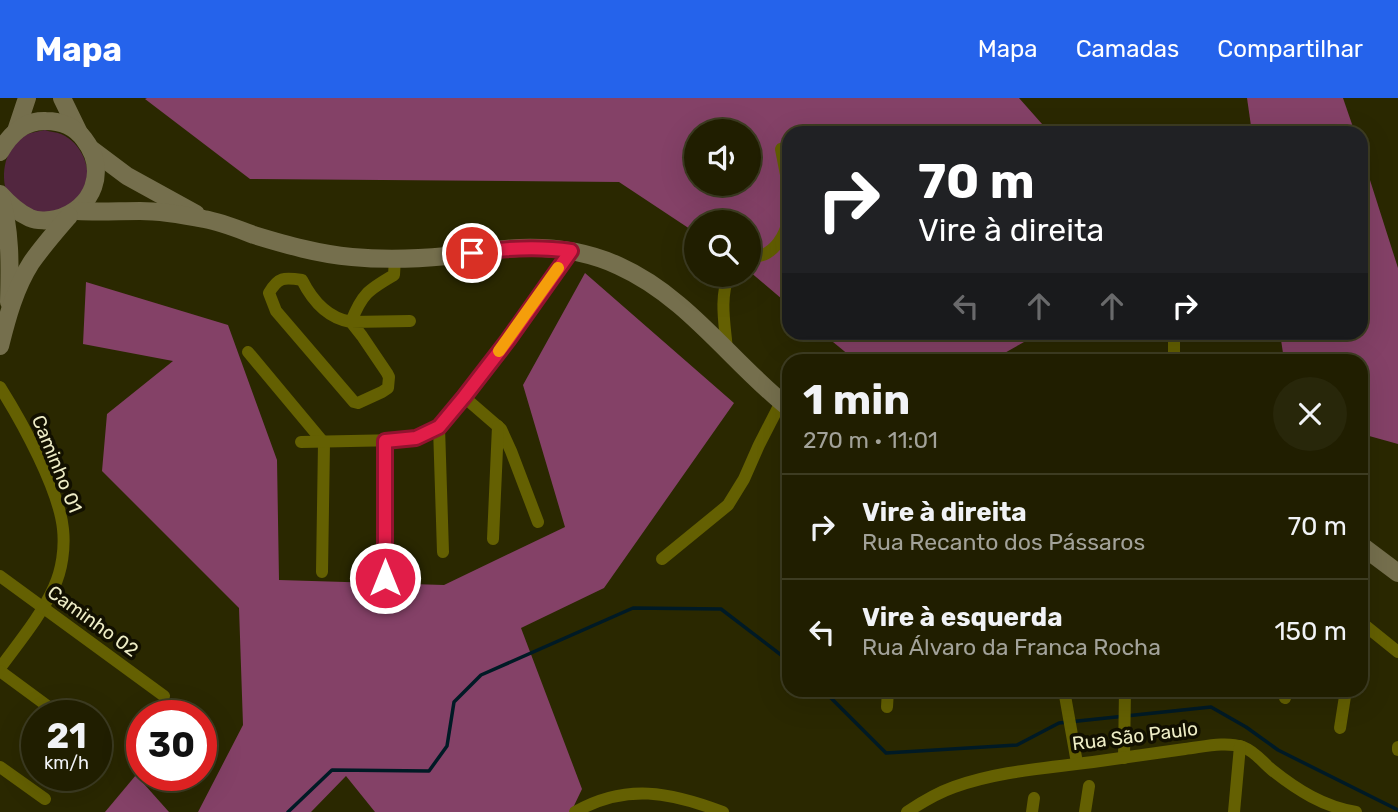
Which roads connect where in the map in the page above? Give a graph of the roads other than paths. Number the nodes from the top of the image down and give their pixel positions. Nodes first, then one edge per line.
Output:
1 (27, 98) edge
2 (62, 98) edge
3 (79, 133) junction
4 (6, 139) edge
5 (91, 149) junction
6 (781, 149) dead end
7 (782, 154) edge
8 (0, 195) edge
9 (73, 213) junction
10 (205, 219) junction
11 (782, 237) edge
12 (571, 251) junction
13 (761, 255) edge
14 (394, 258) junction
15 (725, 287) edge
16 (8, 316) junction
17 (410, 321) dead end
18 (351, 323) junction
19 (0, 346) edge
20 (727, 350) junction
21 (248, 352) dead end
22 (0, 387) edge
23 (464, 397) junction
24 (782, 402) edge
25 (782, 410) edge
26 (498, 426) junction
27 (439, 427) junction
28 (385, 441) junction
29 (301, 442) dead end
30 (324, 443) junction
31 (538, 522) dead end
32 (493, 539) dead end
33 (1368, 550) edge
34 (443, 552) dead end
35 (662, 559) dead end
36 (322, 572) dead end
37 (1398, 573) edge
38 (0, 576) edge
39 (385, 578) dead end
40 (43, 607) junction
41 (1368, 629) edge
42 (1398, 652) edge
43 (0, 669) edge
44 (164, 696) dead end
45 (888, 697) edge
46 (1065, 697) edge
47 (1125, 697) edge
48 (1345, 697) edge
49 (40, 700) edge
50 (887, 707) dead end
51 (1340, 728) dead end
52 (1240, 746) junction
53 (1124, 758) junction
54 (1077, 763) junction
55 (0, 766) edge
56 (1089, 786) dead end
57 (1034, 798) dead end
58 (45, 799) dead end
59 (575, 812) edge
60 (723, 812) edge
61 (907, 812) edge
62 (1032, 812) edge
63 (1084, 812) edge
64 (1234, 812) edge
65 (1356, 812) edge

1 - 4 main road
2 - 3 main road
3 - 4 main road
3 - 5 main road
5 - 9 main road
5 - 10 main road
6 - 7 street
8 - 9 main road
8 - 16 main road
9 - 10 main road
9 - 16 main road
10 - 14 main road
11 - 13 street
12 - 14 main road
12 - 20 main road
12 - 23 street
14 - 18 street
15 - 20 street
16 - 19 main road
17 - 18 street
18 - 18 street
20 - 24 main road
21 - 30 street
22 - 40 street, Caminho 01
23 - 26 street
23 - 27 street
25 - 35 street
26 - 31 street
26 - 32 street
27 - 28 street
27 - 34 street
28 - 30 street
28 - 39 street
29 - 30 street
30 - 36 street
33 - 37 main road
38 - 40 street, Caminho 02
40 - 43 street, Caminho 01
40 - 44 street, Caminho 02
41 - 42 street
43 - 49 street
45 - 50 street
46 - 54 street
47 - 53 street
48 - 51 street
52 - 53 street, Rua São Paulo
52 - 64 street
52 - 65 street
53 - 54 street, Rua São Paulo
54 - 61 street, Rua São Paulo
55 - 58 street
56 - 63 street
57 - 62 street
59 - 60 street

